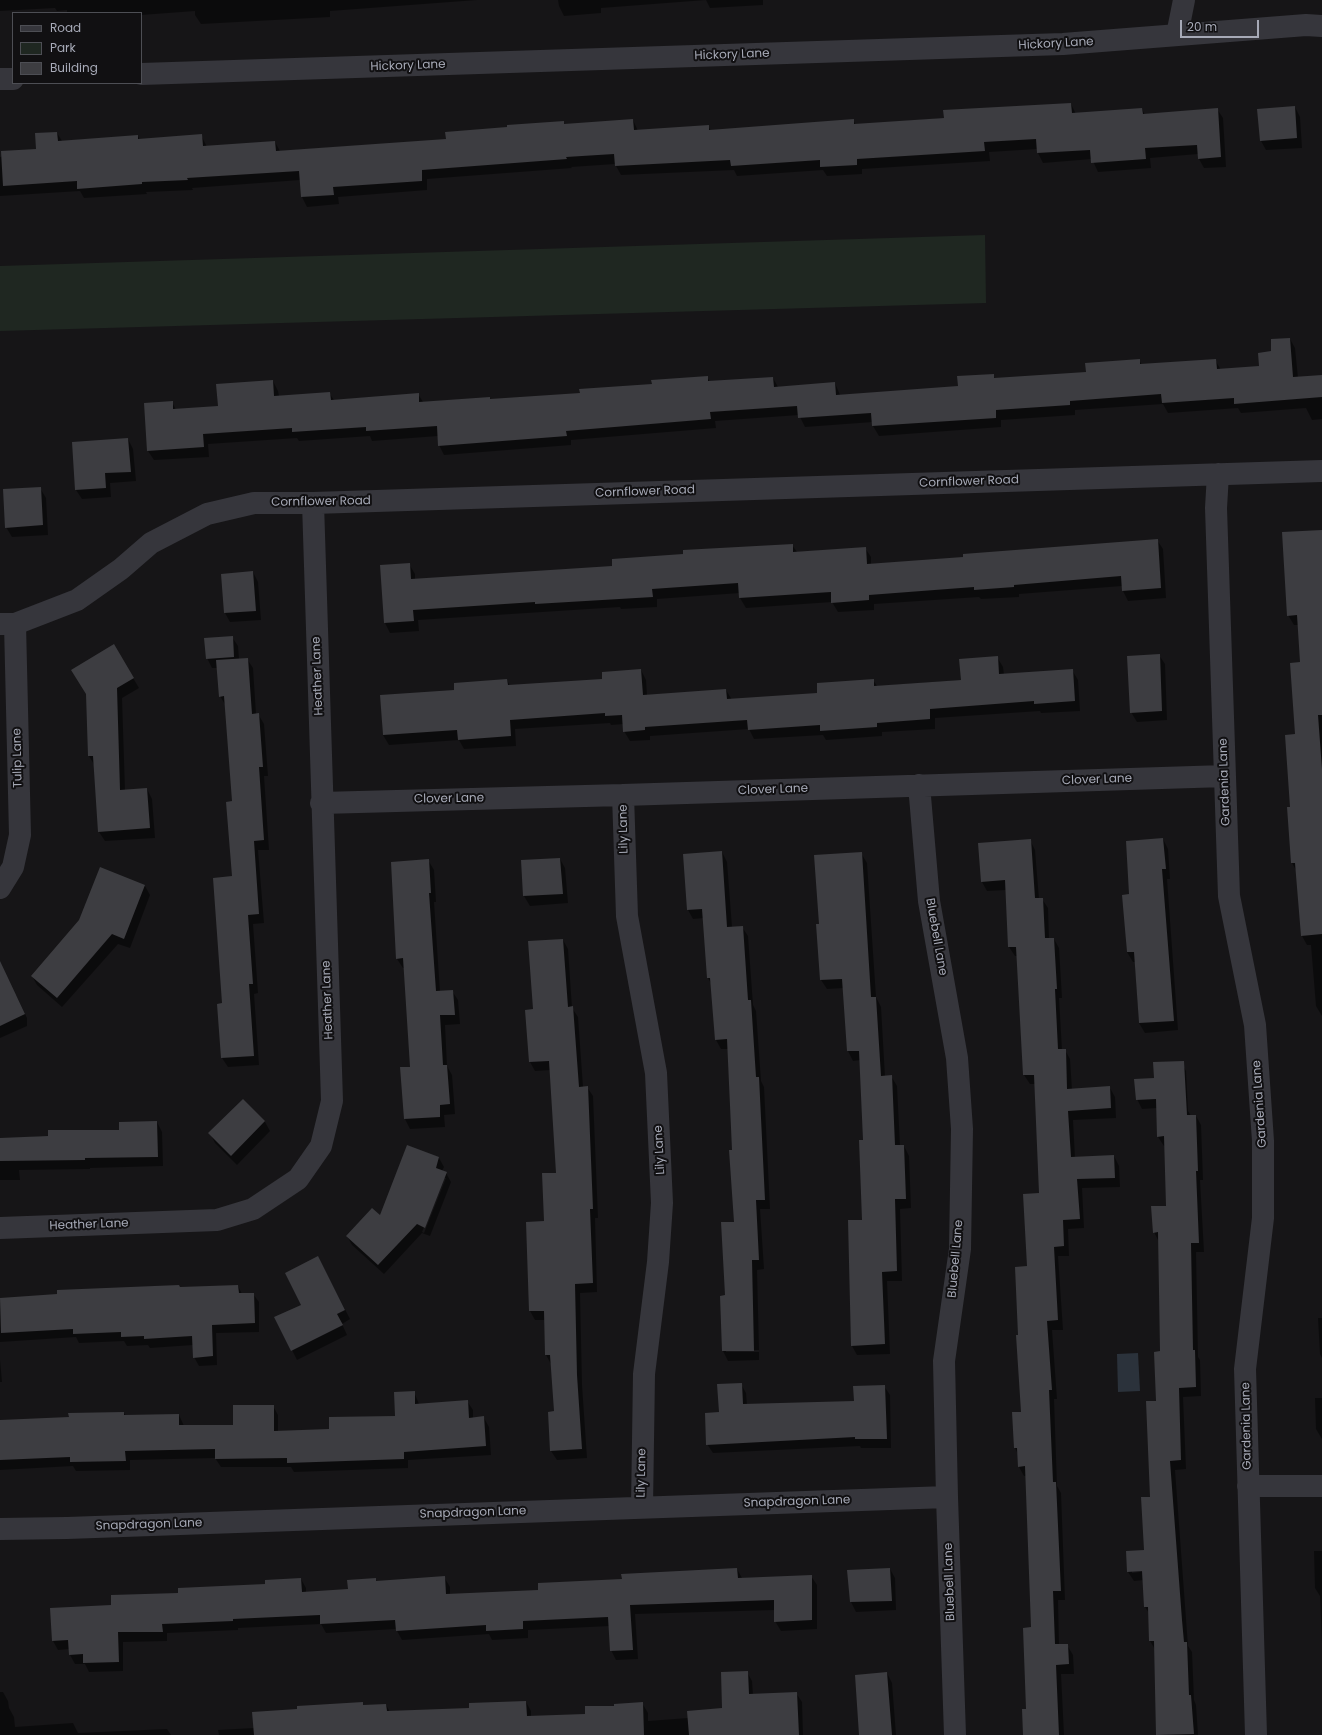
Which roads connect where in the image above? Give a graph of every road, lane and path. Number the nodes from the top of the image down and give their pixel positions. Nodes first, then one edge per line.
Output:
1 (1184, 0) edge
2 (1322, 26) edge
3 (1177, 35) junction
4 (142, 74) edge
5 (0, 79) edge
6 (12, 79) edge
7 (1322, 471) edge
8 (1218, 474) junction
9 (313, 503) junction
10 (8, 624) edge
11 (1225, 776) junction
12 (919, 786) junction
13 (624, 795) junction
14 (321, 803) junction
15 (0, 888) edge
16 (0, 1228) edge
17 (1248, 1486) junction
18 (1322, 1486) edge
19 (946, 1497) junction
20 (642, 1507) junction
21 (0, 1529) edge
22 (955, 1735) edge
23 (1256, 1735) edge

1 - 3 street
2 - 3 street, Hickory Lane
3 - 4 street, Hickory Lane
5 - 6 street
7 - 8 street, Cornflower Road
8 - 9 street, Cornflower Road
8 - 11 street, Gardenia Lane
9 - 10 street, Cornflower Road
9 - 14 street, Heather Lane
10 - 15 street, Tulip Lane
11 - 12 street, Clover Lane
11 - 17 street, Gardenia Lane
12 - 13 street, Clover Lane
12 - 19 street, Bluebell Lane
13 - 14 street, Clover Lane
13 - 20 street, Lily Lane
14 - 16 street, Heather Lane
17 - 18 street
17 - 23 street, Gardenia Lane
19 - 20 street, Snapdragon Lane
19 - 22 street, Bluebell Lane
20 - 21 street, Snapdragon Lane

